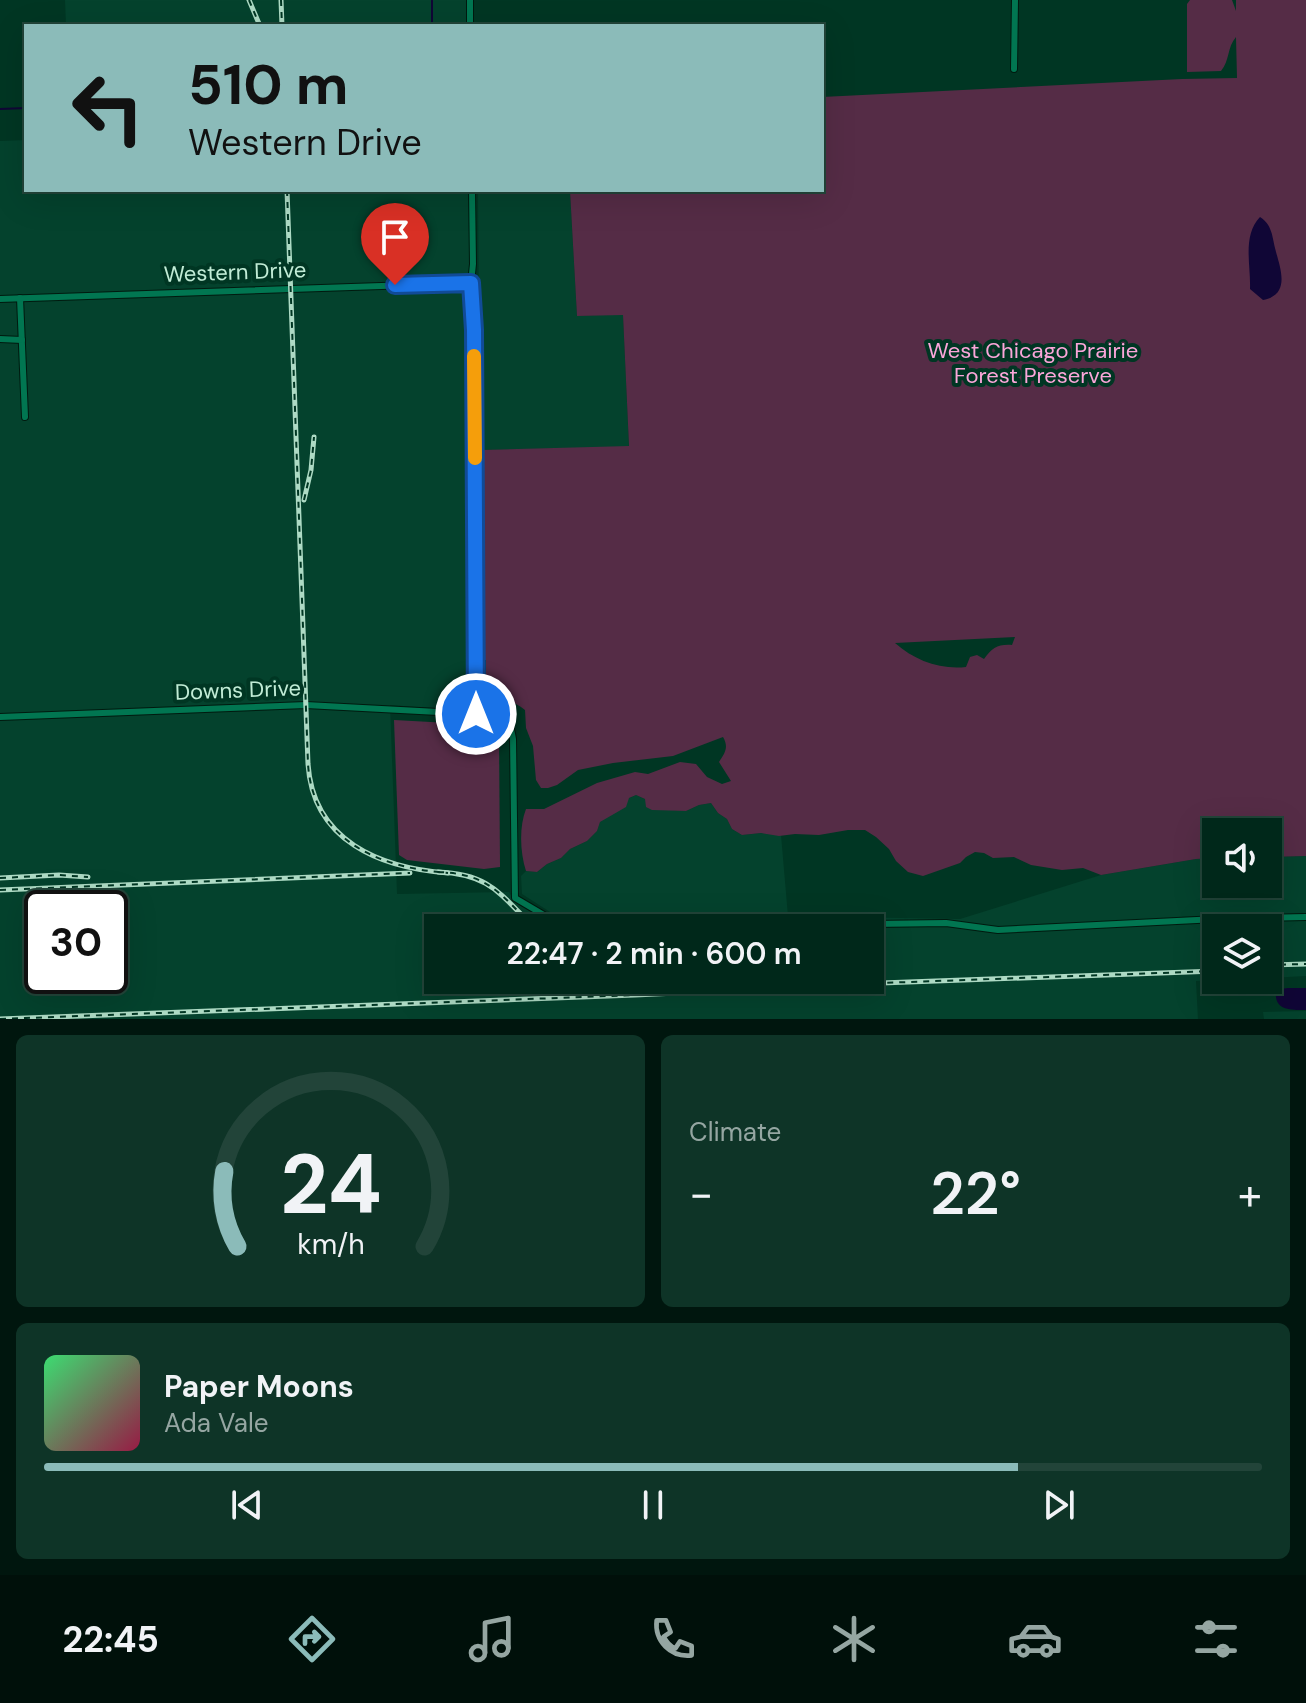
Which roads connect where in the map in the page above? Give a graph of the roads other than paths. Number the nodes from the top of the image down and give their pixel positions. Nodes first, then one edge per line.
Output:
1 (470, 0) edge
2 (1015, 0) edge
3 (470, 24) edge
4 (1014, 69) dead end
5 (472, 192) edge
6 (471, 283) junction
7 (20, 298) junction
8 (0, 299) edge
9 (0, 339) edge
10 (22, 340) junction
11 (25, 417) dead end
12 (476, 714) junction
13 (0, 717) edge
14 (542, 914) edge
15 (1306, 917) edge
16 (884, 924) edge

1 - 3 street
2 - 4 street
5 - 6 street
6 - 7 street, Western Drive
6 - 12 street
7 - 8 street, Western Drive
7 - 10 street
9 - 10 street
10 - 11 street
12 - 13 street, Downs Drive
12 - 14 street, Downs Drive
15 - 16 street

